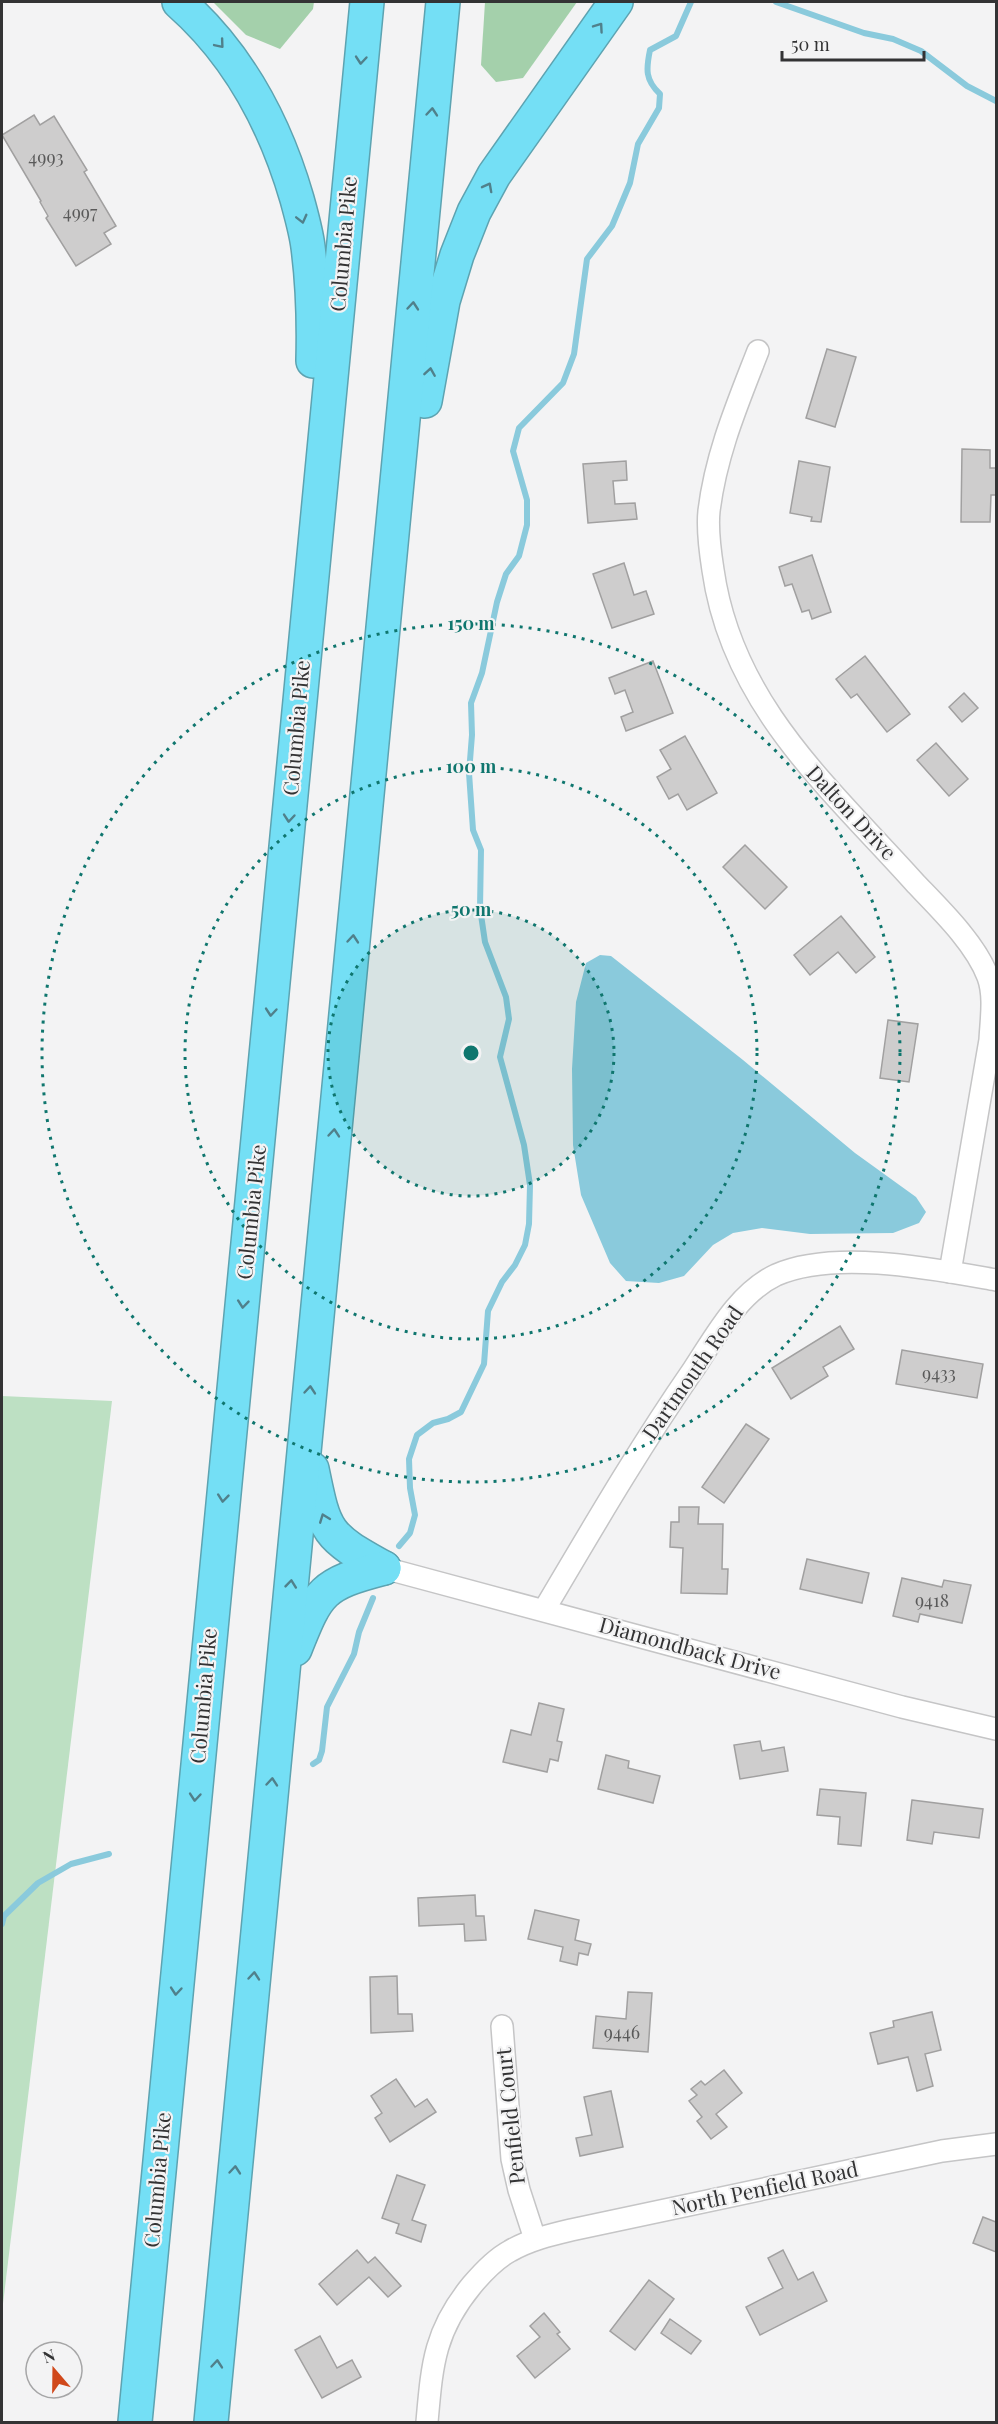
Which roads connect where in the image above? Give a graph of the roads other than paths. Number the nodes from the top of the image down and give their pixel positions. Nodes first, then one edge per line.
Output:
1 (179, 2) edge
2 (367, 2) edge
3 (443, 2) edge
4 (616, 2) edge
5 (758, 351) dead end
6 (306, 635) junction
7 (372, 741) junction
8 (992, 977) edge
9 (950, 1272) junction
10 (996, 1280) edge
11 (306, 1437) junction
12 (384, 1568) junction
13 (544, 1610) junction
14 (281, 1684) junction
15 (996, 1729) edge
16 (502, 2026) dead end
17 (996, 2144) edge
18 (535, 2240) junction
19 (135, 2417) edge
20 (211, 2422) edge
21 (427, 2422) edge

1 -> 6 highway
2 -> 6 highway, Columbia Pike
7 -> 3 highway
7 -> 4 highway
5 - 8 street, Dalton Drive
6 -> 19 highway, Columbia Pike
11 -> 7 highway
8 - 9 street, Dalton Drive
9 - 10 street, Dartmouth Road
9 - 13 street, Dartmouth Road
12 -> 11 highway
14 -> 11 highway
12 - 13 street, Diamondback Drive
12 - 14 highway
13 - 15 street, Diamondback Drive
20 -> 14 highway
16 - 18 street, Penfield Court
17 - 18 street, North Penfield Road
18 - 21 street, North Penfield Road

